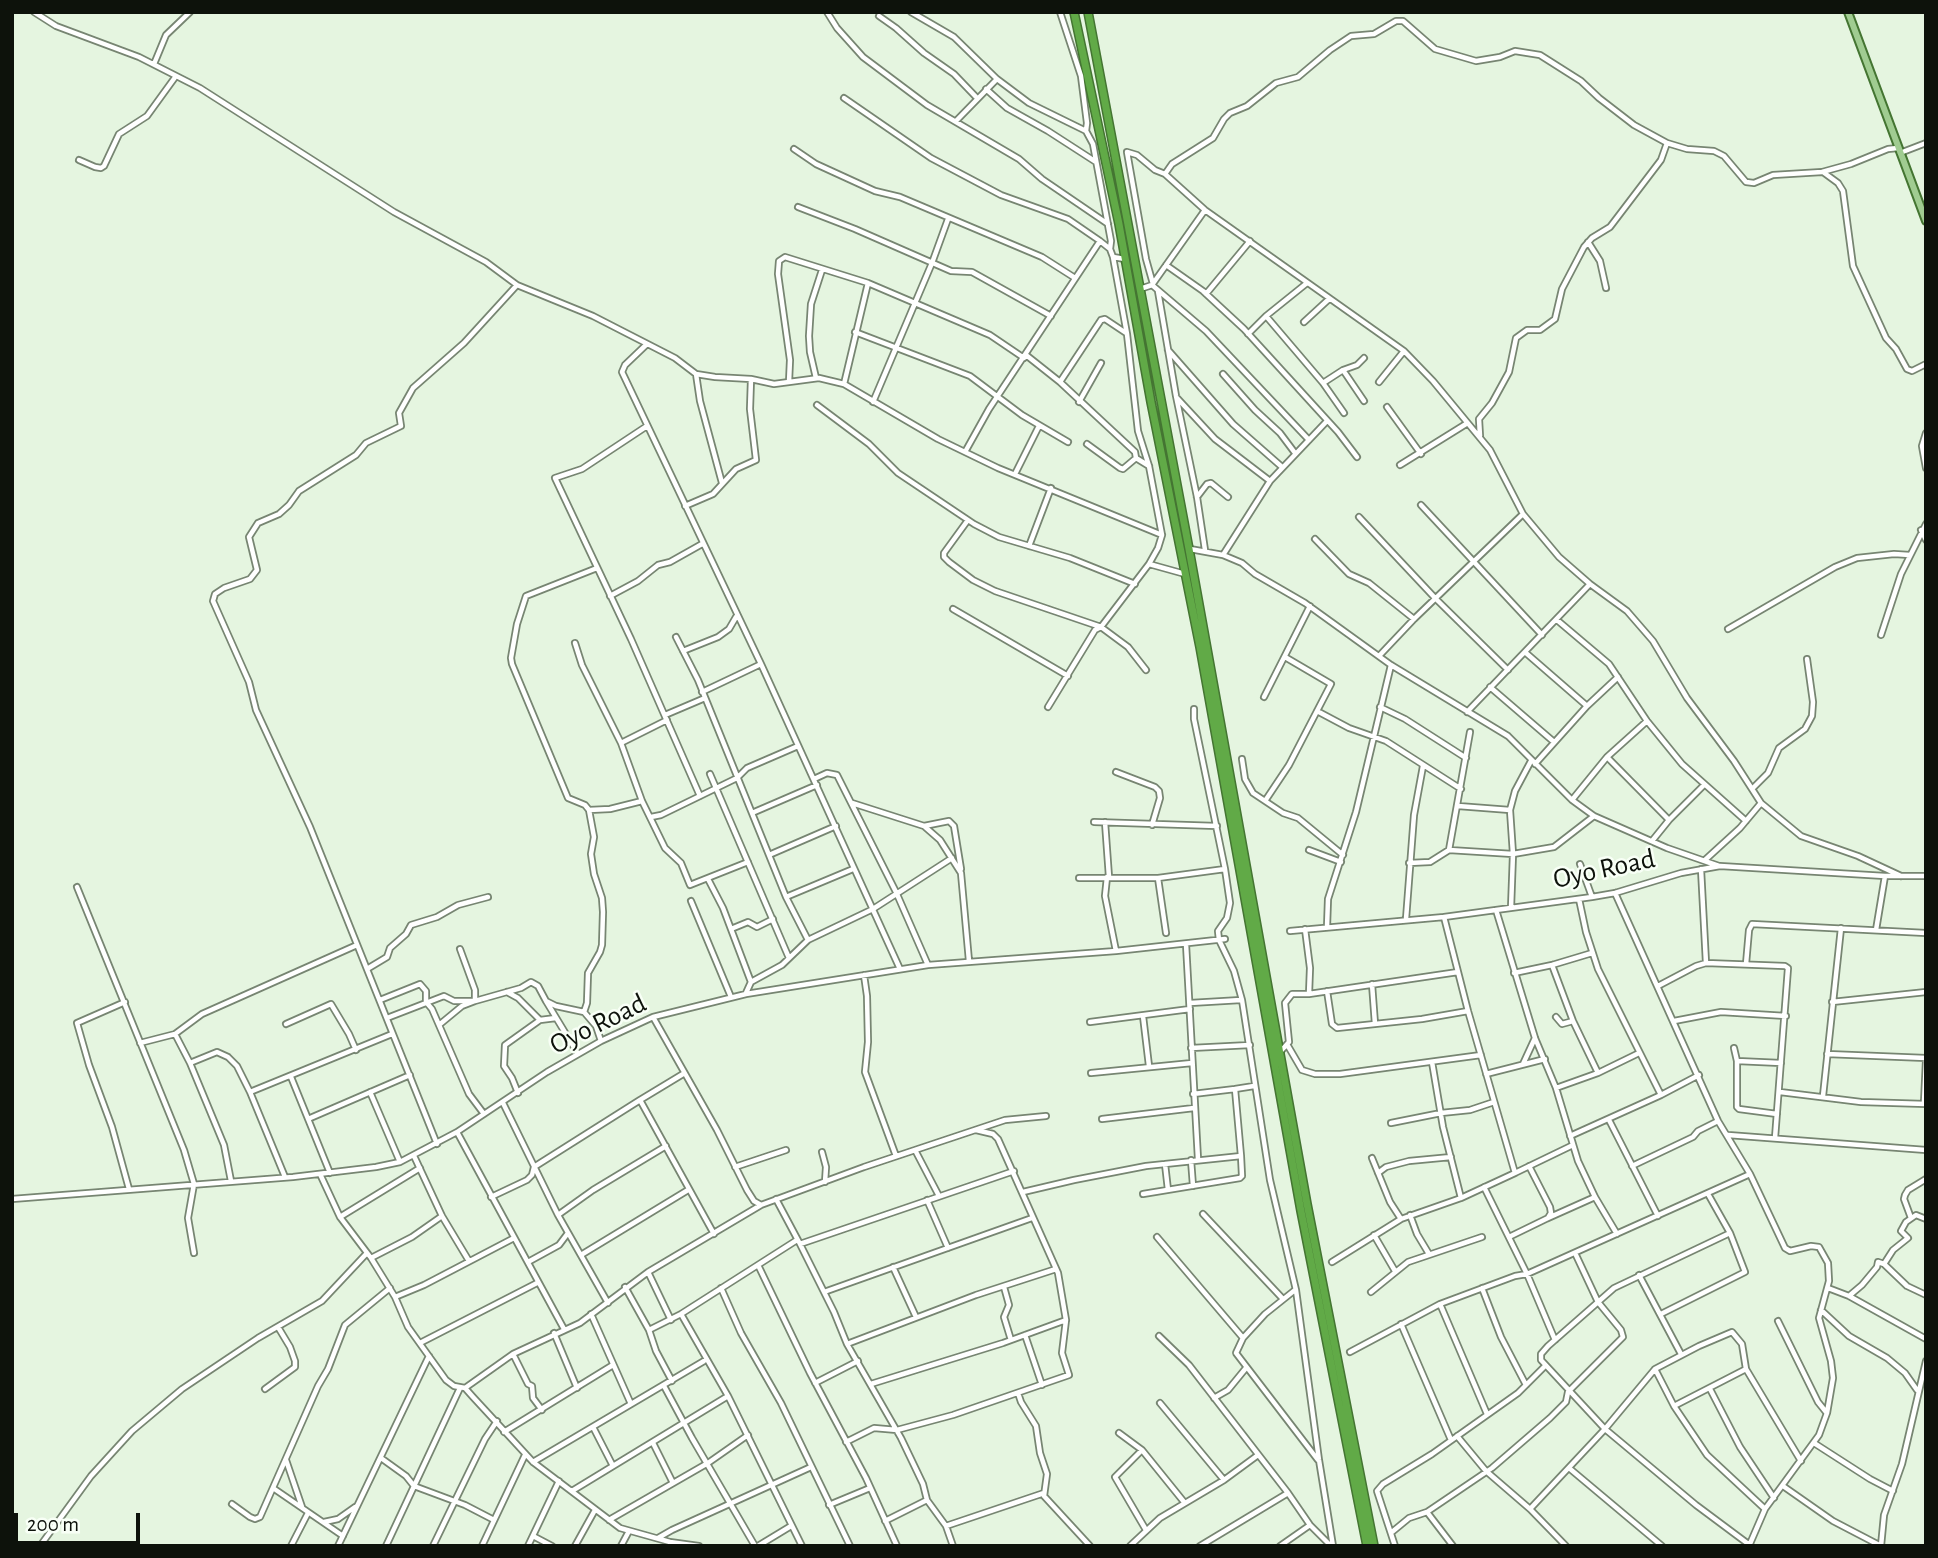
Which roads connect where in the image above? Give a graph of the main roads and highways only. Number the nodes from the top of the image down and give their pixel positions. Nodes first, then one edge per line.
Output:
1 (1074, 12) edge
2 (1088, 12) edge
3 (1848, 12) edge
4 (1926, 221) edge
5 (1203, 647) junction
6 (1367, 1546) edge
7 (1374, 1546) edge

1 - 5 highway
2 - 5 highway
3 - 4 main road
5 - 6 highway
5 - 7 highway

